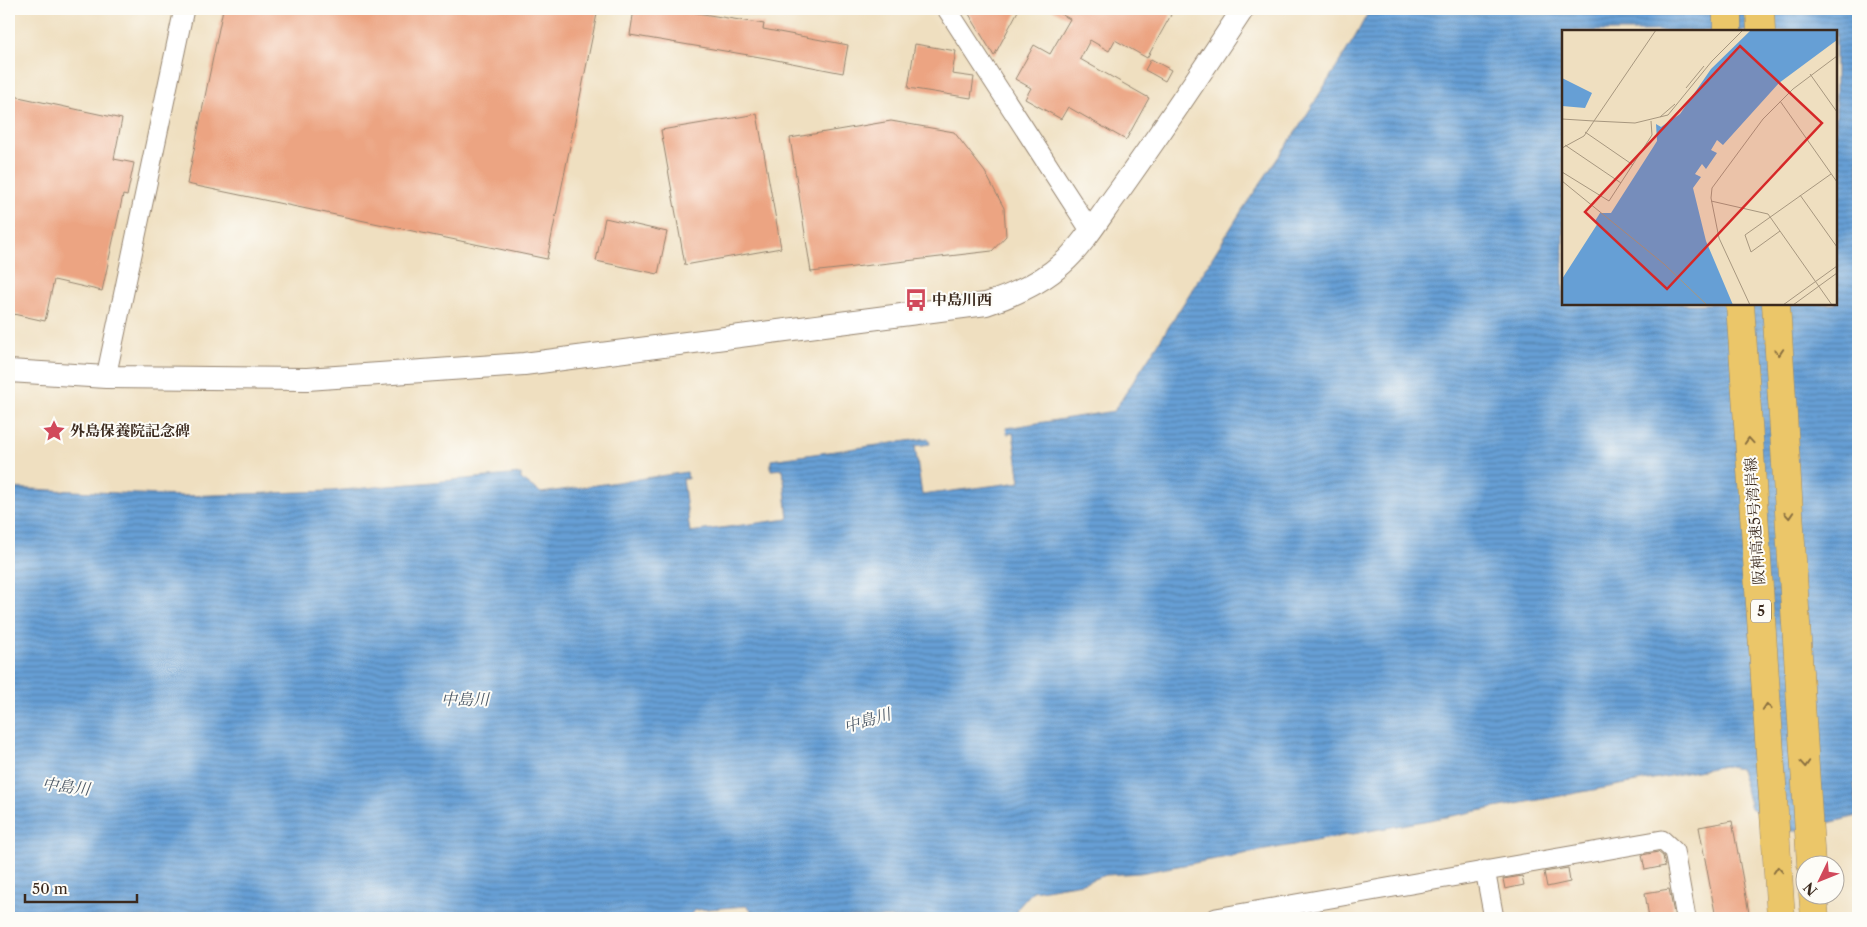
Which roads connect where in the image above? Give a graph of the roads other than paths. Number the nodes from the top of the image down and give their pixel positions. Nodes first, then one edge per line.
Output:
1 (184, 9) edge
2 (947, 9) edge
3 (1244, 9) edge
4 (1727, 9) edge
5 (1760, 9) edge
6 (1727, 30) edge
7 (1761, 30) edge
8 (1090, 230) junction
9 (1740, 305) edge
10 (1776, 305) edge
11 (9, 371) edge
12 (106, 377) junction
13 (1810, 854) edge
14 (1485, 870) junction
15 (1813, 904) edge
16 (1310, 910) edge
17 (1216, 918) edge
18 (1494, 918) edge
19 (1686, 918) edge
20 (1781, 918) edge
21 (1814, 918) edge

1 - 12 street
2 - 8 street
3 - 8 street
4 - 6 highway
5 - 7 highway
8 - 12 street
20 -> 9 highway, 阪神高速5号湾岸線 / 5
10 -> 13 highway
11 - 12 street
14 - 16 street
14 - 18 street
14 - 19 street
15 - 21 highway
16 - 17 street

